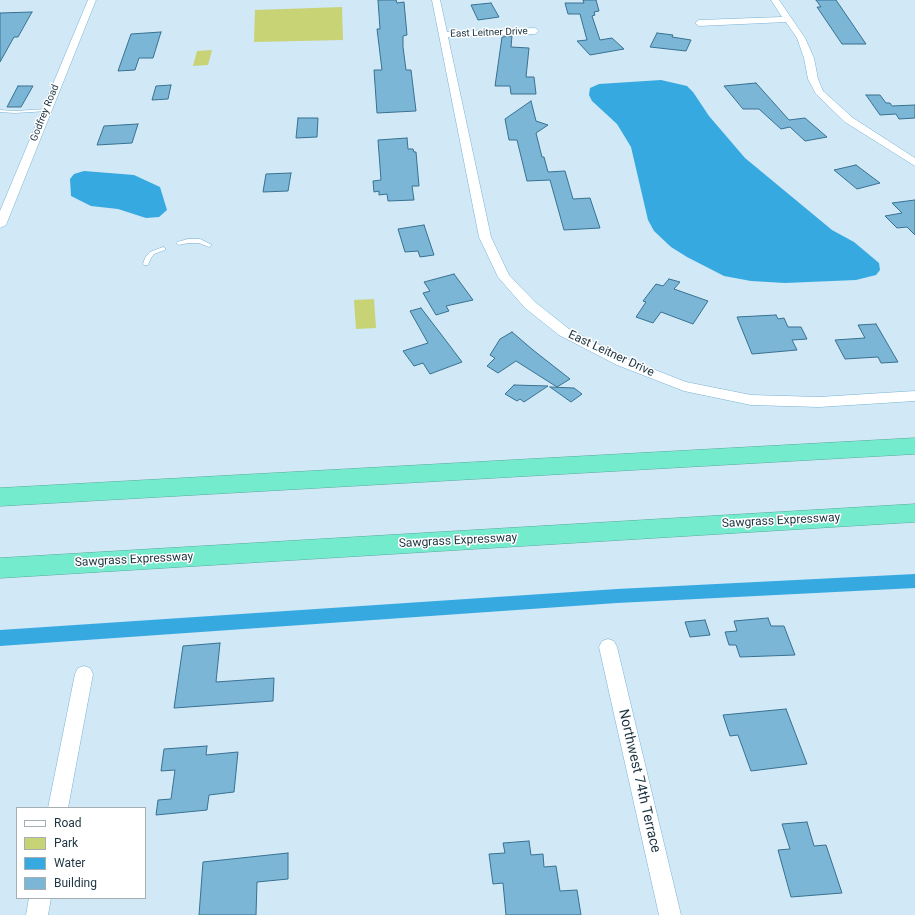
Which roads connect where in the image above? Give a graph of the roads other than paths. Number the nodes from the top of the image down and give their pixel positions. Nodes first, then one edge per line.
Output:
1 (92, 0) edge
2 (436, 0) edge
3 (776, 0) edge
4 (789, 19) junction
5 (699, 23) dead end
6 (535, 31) dead end
7 (443, 34) junction
8 (46, 110) junction
9 (0, 111) edge
10 (915, 163) edge
11 (0, 225) edge
12 (179, 243) dead end
13 (209, 245) dead end
14 (163, 249) dead end
15 (146, 264) dead end
16 (915, 396) edge
17 (915, 446) edge
18 (0, 497) edge
19 (915, 514) edge
20 (0, 568) edge
21 (608, 646) dead end
22 (84, 674) dead end
23 (58, 807) edge
24 (40, 899) edge
25 (37, 915) edge
26 (670, 915) edge

1 - 8 street, Godfrey Road
2 - 7 street, East Leitner Drive
3 - 4 street
4 - 5 street
4 - 10 street
6 - 7 street, East Leitner Drive
7 - 16 street, East Leitner Drive
8 - 9 lane
8 - 11 street, Godfrey Road
12 - 13 lane
14 - 15 lane
17 - 18 highway
19 - 20 highway, Sawgrass Expressway
21 - 26 street, Northwest 74th Terrace
22 - 23 street
24 - 25 street

